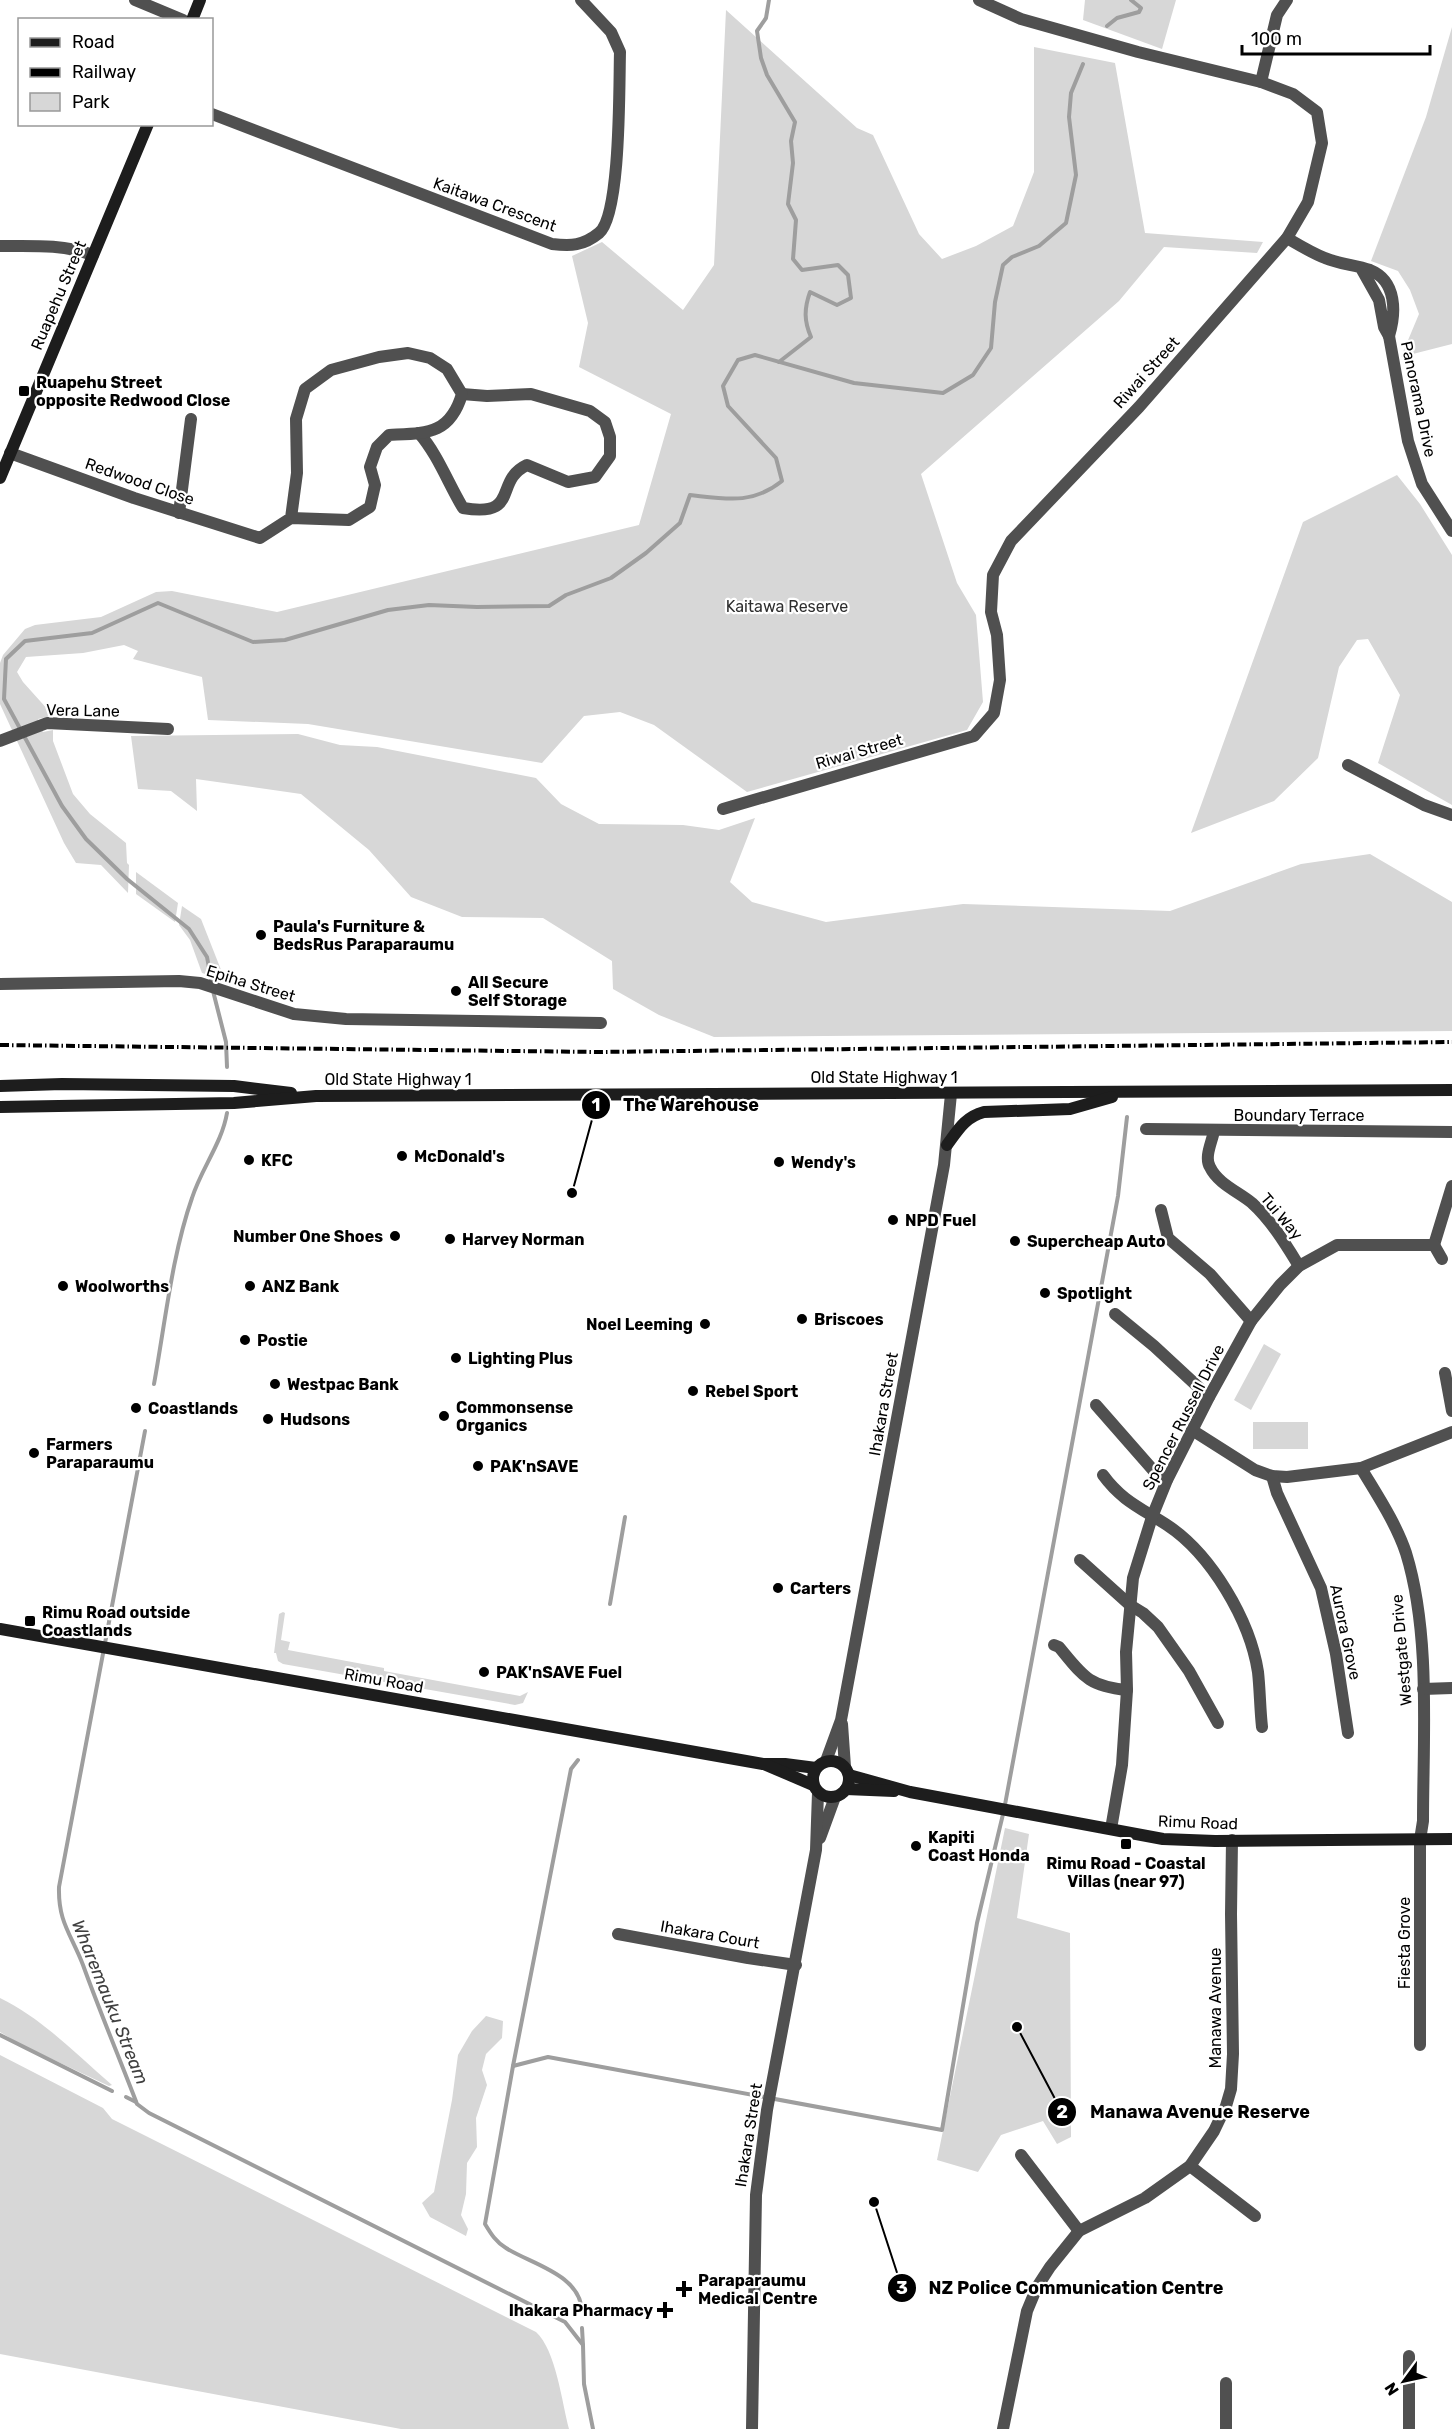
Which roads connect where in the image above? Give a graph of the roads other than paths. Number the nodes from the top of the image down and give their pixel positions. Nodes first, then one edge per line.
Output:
1 (135, 0) edge
2 (200, 0) edge
3 (581, 0) edge
4 (979, 0) edge
5 (1287, 0) edge
6 (178, 18) edge
7 (193, 18) edge
8 (1261, 82) junction
9 (213, 114) edge
10 (147, 126) edge
11 (1287, 238) junction
12 (0, 246) edge
13 (93, 255) junction
14 (462, 394) junction
15 (191, 419) dead end
16 (419, 434) junction
17 (10, 453) junction
18 (0, 478) edge
19 (179, 513) junction
20 (291, 518) junction
21 (1452, 531) edge
22 (168, 729) dead end
23 (4, 740) edge
24 (1348, 765) dead end
25 (723, 809) dead end
26 (1452, 815) edge
27 (0, 984) edge
28 (601, 1023) dead end
29 (0, 1086) edge
30 (1452, 1090) edge
31 (1127, 1093) junction
32 (951, 1094) junction
33 (316, 1096) junction
34 (0, 1107) edge
35 (1146, 1129) dead end
36 (1214, 1131) junction
37 (1452, 1132) edge
38 (947, 1145) junction
39 (1452, 1186) edge
40 (1161, 1210) dead end
41 (1434, 1245) junction
42 (1442, 1259) dead end
43 (1299, 1266) junction
44 (1115, 1314) dead end
45 (1251, 1322) junction
46 (1445, 1373) dead end
47 (1209, 1397) junction
48 (1096, 1405) dead end
49 (1452, 1411) edge
50 (1192, 1430) junction
51 (1452, 1432) edge
52 (1361, 1468) junction
53 (1103, 1475) dead end
54 (1272, 1476) junction
55 (1167, 1480) junction
56 (1152, 1517) junction
57 (1080, 1560) dead end
58 (1130, 1605) junction
59 (0, 1629) edge
60 (1054, 1645) dead end
61 (1452, 1688) edge
62 (1423, 1689) junction
63 (1127, 1690) junction
64 (841, 1720) junction
65 (1218, 1723) dead end
66 (1262, 1727) dead end
67 (1348, 1733) dead end
68 (763, 1764) junction
69 (821, 1764) junction
70 (847, 1771) junction
71 (816, 1789) junction
72 (910, 1792) junction
73 (841, 1793) junction
74 (1111, 1829) junction
75 (1452, 1839) edge
76 (1232, 1840) junction
77 (1420, 1840) junction
78 (816, 1850) junction
79 (618, 1934) dead end
80 (796, 1965) junction
81 (1420, 2045) dead end
82 (1021, 2155) dead end
83 (1190, 2166) junction
84 (1255, 2216) dead end
85 (1079, 2231) junction
86 (1409, 2356) dead end
87 (1226, 2383) dead end
88 (752, 2429) edge
89 (1003, 2429) edge
90 (1226, 2429) edge
91 (1409, 2429) edge

1 - 6 street
2 - 7 main road
3 - 9 street, Kaitawa Crescent
4 - 8 street, Riwai Street
5 - 8 street
8 - 11 street, Riwai Street
10 - 13 main road, Ruapehu Street
11 - 21 street, Panorama Drive
11 - 25 street, Riwai Street
12 - 13 street
13 - 17 main road, Ruapehu Street
14 - 16 street
14 - 16 street
14 - 20 street
15 - 19 street
16 - 20 street
17 - 18 main road, Ruapehu Street
17 - 19 street, Redwood Close
19 - 20 street, Redwood Close
22 - 23 street, Vera Lane
24 - 26 street
27 - 28 street, Epiha Street
29 - 33 main road, Old State Highway 1
30 - 31 main road, Old State Highway 1
31 - 32 main road, Old State Highway 1
31 - 38 main road
32 - 33 main road, Old State Highway 1
32 - 38 street, Ihakara Street
33 - 34 main road, Old State Highway 1
35 - 36 street, Boundary Terrace
36 - 37 street, Boundary Terrace
36 - 43 street, Tui Way
38 - 64 street, Ihakara Street
39 - 41 street
40 - 45 street
41 - 42 street
41 - 43 street, Spencer Russell Drive
43 - 45 street, Spencer Russell Drive
44 - 47 street
45 - 47 street, Spencer Russell Drive
46 - 49 street
47 - 50 street, Spencer Russell Drive
48 - 55 street
50 - 54 street
50 - 55 street, Spencer Russell Drive
51 - 52 street
52 - 54 street
52 - 62 street, Westgate Drive
53 - 56 street
54 - 67 street, Aurora Grove
55 - 56 street, Spencer Russell Drive
56 - 58 street, Spencer Russell Drive
56 - 66 street
57 - 58 street
58 - 63 street, Spencer Russell Drive
58 - 65 street
59 - 68 main road, Rimu Road
60 - 63 street
61 - 62 street
62 - 77 street, Westgate Drive
63 - 74 street, Spencer Russell Drive
64 - 69 street, Ihakara Street
64 - 70 street, Ihakara Street
68 - 69 main road, Rimu Road
68 - 71 main road, Rimu Road
69 - 70 main road
69 - 71 main road
70 - 72 main road, Rimu Road
70 - 73 main road
71 - 73 main road
71 - 78 street, Ihakara Street
72 - 73 main road, Rimu Road
72 - 74 main road, Rimu Road
73 - 78 street, Ihakara Street
74 - 76 main road, Rimu Road
75 - 77 main road, Rimu Road
76 - 77 main road, Rimu Road
76 - 83 street, Manawa Avenue
77 - 81 street, Fiesta Grove
78 - 80 street, Ihakara Street
79 - 80 street, Ihakara Court
80 - 88 street, Ihakara Street
82 - 85 street
83 - 84 street
83 - 85 street, Manawa Avenue
85 - 89 street, Manawa Avenue
86 - 91 street
87 - 90 street

